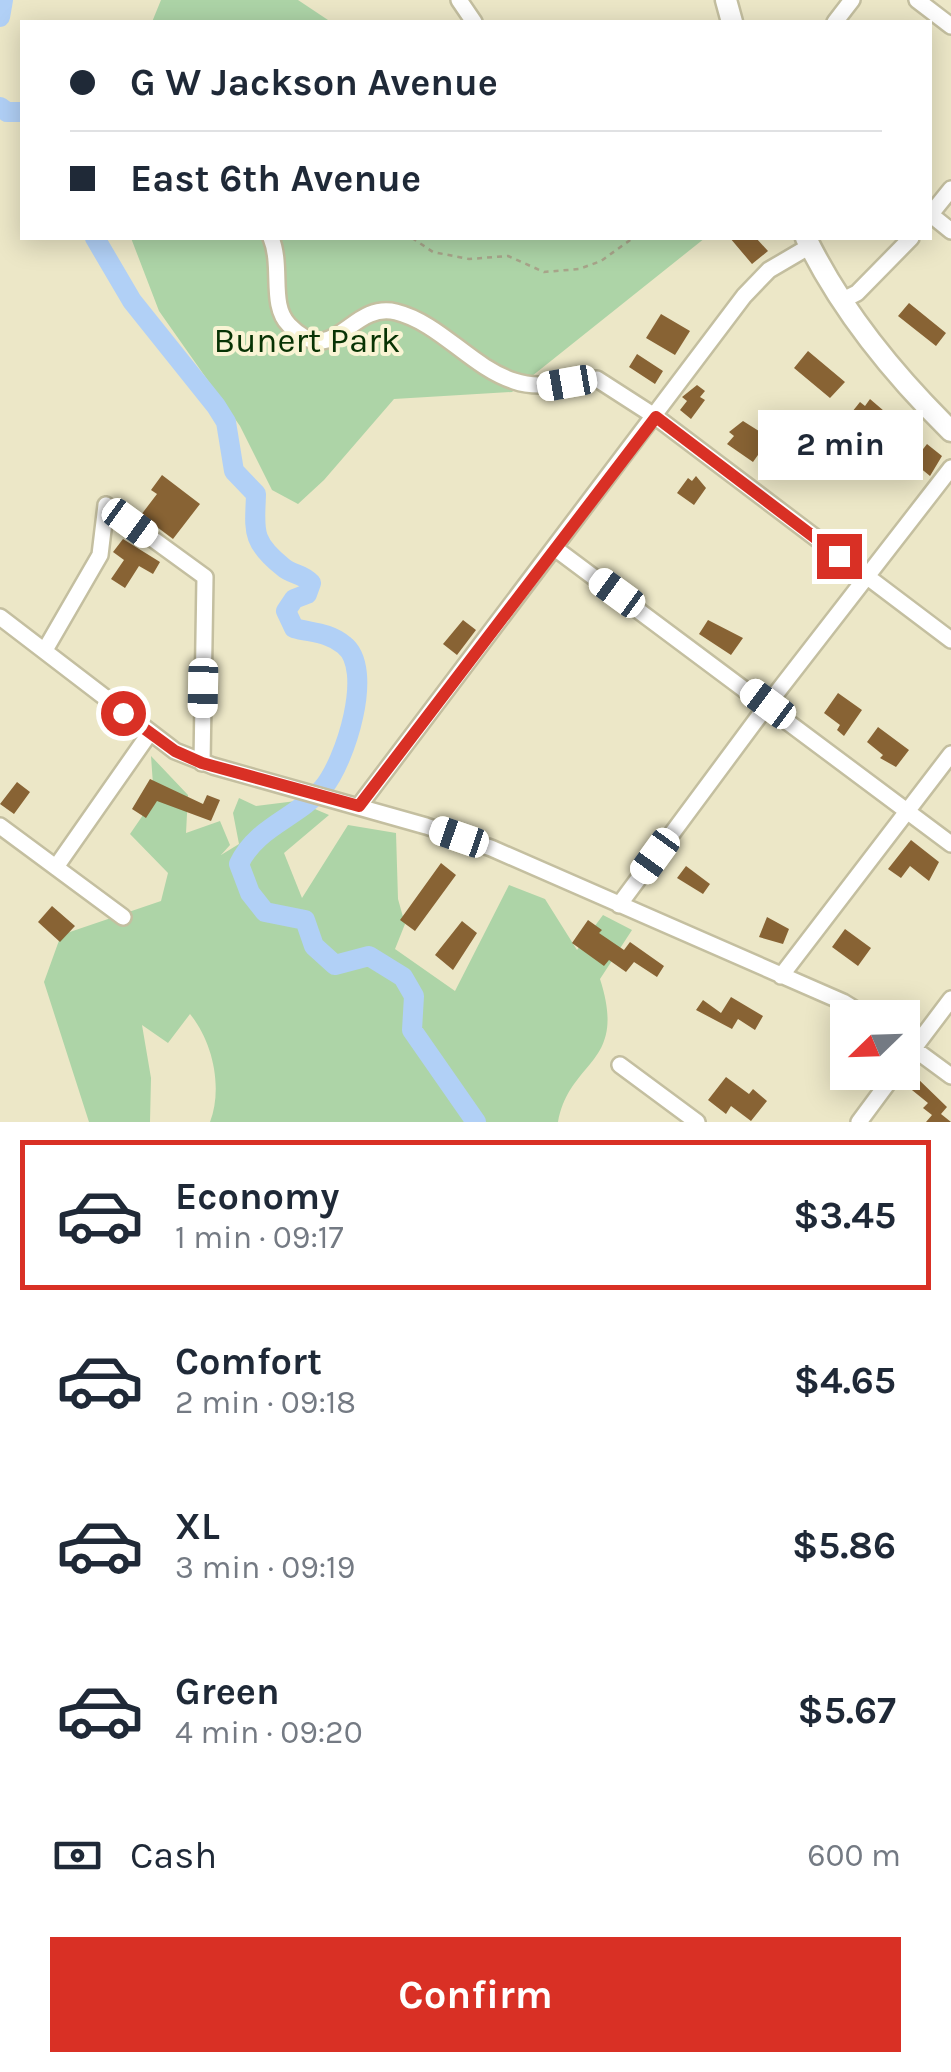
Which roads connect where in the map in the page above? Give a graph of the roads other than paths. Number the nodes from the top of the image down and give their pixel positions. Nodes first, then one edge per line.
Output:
1 (852, 0) edge
2 (917, 0) edge
3 (837, 20) edge
4 (951, 26) edge
5 (951, 189) edge
6 (932, 213) edge
7 (272, 240) edge
8 (909, 240) edge
9 (808, 242) edge
10 (843, 300) junction
11 (656, 417) junction
12 (951, 430) edge
13 (951, 468) edge
14 (556, 549) junction
15 (869, 578) junction
16 (0, 617) edge
17 (951, 640) edge
18 (45, 650) junction
19 (768, 704) junction
20 (149, 734) junction
21 (951, 754) edge
22 (202, 763) junction
23 (357, 806) junction
24 (908, 811) junction
25 (0, 826) edge
26 (951, 844) edge
27 (56, 867) junction
28 (619, 906) junction
29 (123, 917) dead end
30 (781, 976) junction
31 (951, 999) edge
32 (831, 1000) edge
33 (920, 1031) edge
34 (920, 1053) edge
35 (620, 1065) dead end
36 (951, 1076) edge
37 (883, 1090) edge
38 (697, 1122) edge
39 (859, 1122) edge

1 - 3 street
2 - 4 street
5 - 6 street
7 - 11 street
8 - 10 street
9 - 10 main road
9 - 11 street
10 - 12 main road
11 - 14 street
11 - 15 street
13 - 15 street
14 - 19 street
14 - 23 street
15 - 17 street
15 - 19 street
16 - 18 street
18 - 20 street
18 - 22 street
19 - 24 street
19 - 28 street
20 - 22 street
20 - 27 street
21 - 24 street
22 - 23 street
23 - 28 street
24 - 26 street
24 - 30 street
25 - 27 street
27 - 29 street
28 - 30 street
30 - 32 street
31 - 33 street
34 - 36 street
35 - 38 street
37 - 39 street

